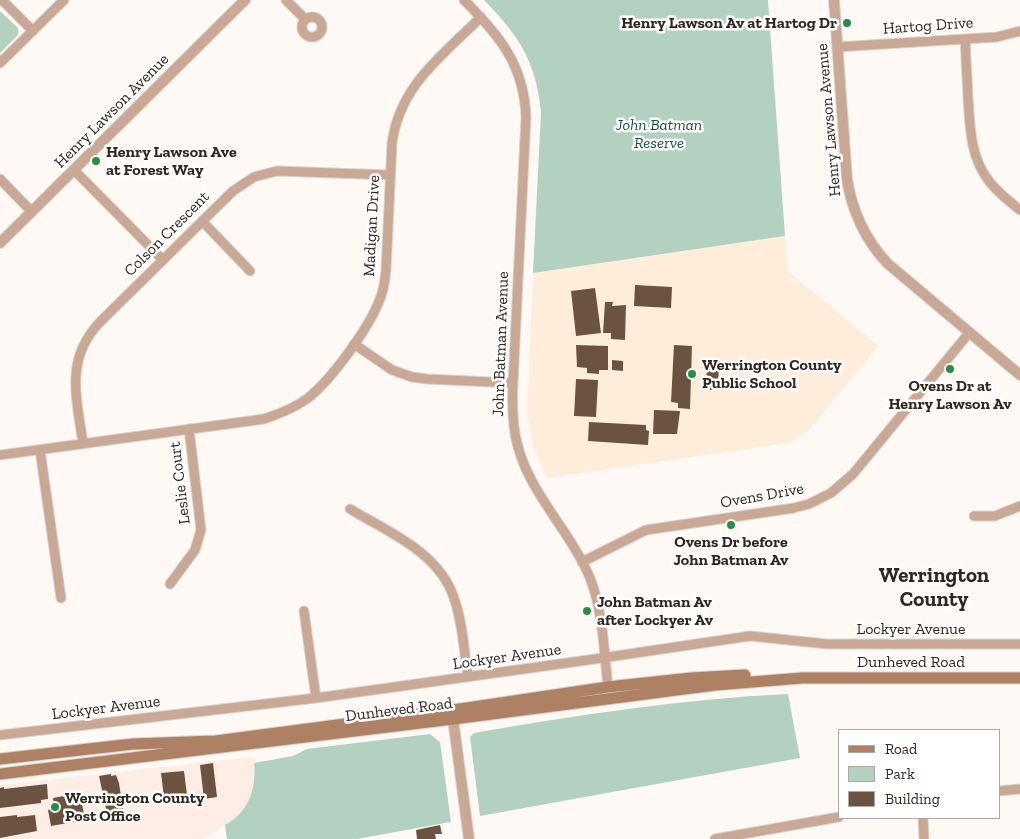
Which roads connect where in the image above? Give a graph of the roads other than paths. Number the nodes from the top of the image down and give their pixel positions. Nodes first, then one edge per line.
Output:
1 (2, 0) edge
2 (64, 0) edge
3 (245, 0) edge
4 (286, 0) edge
5 (464, 0) edge
6 (834, 0) edge
7 (481, 17) junction
8 (305, 19) dead end
9 (33, 30) junction
10 (1020, 31) edge
11 (965, 39) junction
12 (837, 47) junction
13 (0, 63) edge
14 (74, 170) junction
15 (390, 176) junction
16 (0, 179) edge
17 (1020, 210) edge
18 (32, 212) junction
19 (202, 221) junction
20 (0, 243) edge
21 (162, 259) junction
22 (250, 271) dead end
23 (969, 333) junction
24 (354, 344) junction
25 (1020, 375) edge
26 (513, 383) junction
27 (189, 429) junction
28 (83, 444) junction
29 (40, 450) junction
30 (0, 455) edge
31 (1020, 506) edge
32 (350, 508) dead end
33 (974, 516) dead end
34 (582, 562) junction
35 (170, 584) dead end
36 (61, 598) dead end
37 (304, 611) dead end
38 (1020, 644) edge
39 (604, 658) junction
40 (468, 678) junction
41 (802, 678) junction
42 (1020, 678) edge
43 (608, 687) junction
44 (635, 694) junction
45 (316, 698) junction
46 (588, 701) junction
47 (467, 708) junction
48 (436, 711) junction
49 (453, 719) junction
50 (0, 735) edge
51 (103, 747) junction
52 (72, 751) junction
53 (0, 759) edge
54 (89, 763) junction
55 (0, 774) edge
56 (1020, 789) edge
57 (1000, 791) edge
58 (838, 816) edge
59 (923, 819) edge
60 (469, 839) edge
61 (715, 839) edge
62 (924, 839) edge

1 - 9 street
2 - 9 street
3 - 14 street, Henry Lawson Avenue
4 - 8 street
5 - 7 street, John Batman Avenue
6 - 12 street, Henry Lawson Avenue
7 - 15 street, Madigan Drive
7 - 26 street, John Batman Avenue
9 - 13 street
10 - 11 street, Hartog Drive
11 - 12 street, Hartog Drive
11 - 17 street
12 - 23 street, Henry Lawson Avenue
14 - 18 street, Henry Lawson Avenue
14 - 21 street
15 - 19 street, Colson Crescent
15 - 24 street, Madigan Drive
16 - 18 street
18 - 20 street, Henry Lawson Avenue
19 - 21 street, Colson Crescent
19 - 22 street
21 - 28 street, Colson Crescent
23 - 25 street, Henry Lawson Avenue
23 - 34 street, Ovens Drive
24 - 26 street
24 - 27 street, Madigan Drive
26 - 34 street, John Batman Avenue
27 - 28 street, Madigan Drive
27 - 35 street, Leslie Court
28 - 29 street, Madigan Drive
29 - 30 street, Madigan Drive
29 - 36 street
31 - 33 street
32 - 40 street
34 - 39 street, John Batman Avenue
37 - 45 street
38 - 39 street, Lockyer Avenue
39 - 40 street, Lockyer Avenue
39 - 43 street, John Batman Avenue
40 - 45 street, Lockyer Avenue
41 - 42 main road, Dunheved Road
41 - 43 main road, Dunheved Road
41 - 44 main road, Dunheved Road
43 - 44 main road
43 - 46 main road
43 - 47 main road, Dunheved Road
44 - 46 main road, Dunheved Road
45 - 50 street, Lockyer Avenue
46 - 49 main road, Dunheved Road
47 - 48 main road, Dunheved Road
47 - 49 main road
48 - 49 main road
48 - 51 main road, Dunheved Road
49 - 54 main road, Dunheved Road
49 - 60 street
51 - 52 main road, Dunheved Road
51 - 54 main road
52 - 53 main road, Dunheved Road
52 - 54 main road
54 - 55 main road, Dunheved Road
56 - 57 street
58 - 61 street
59 - 62 street

